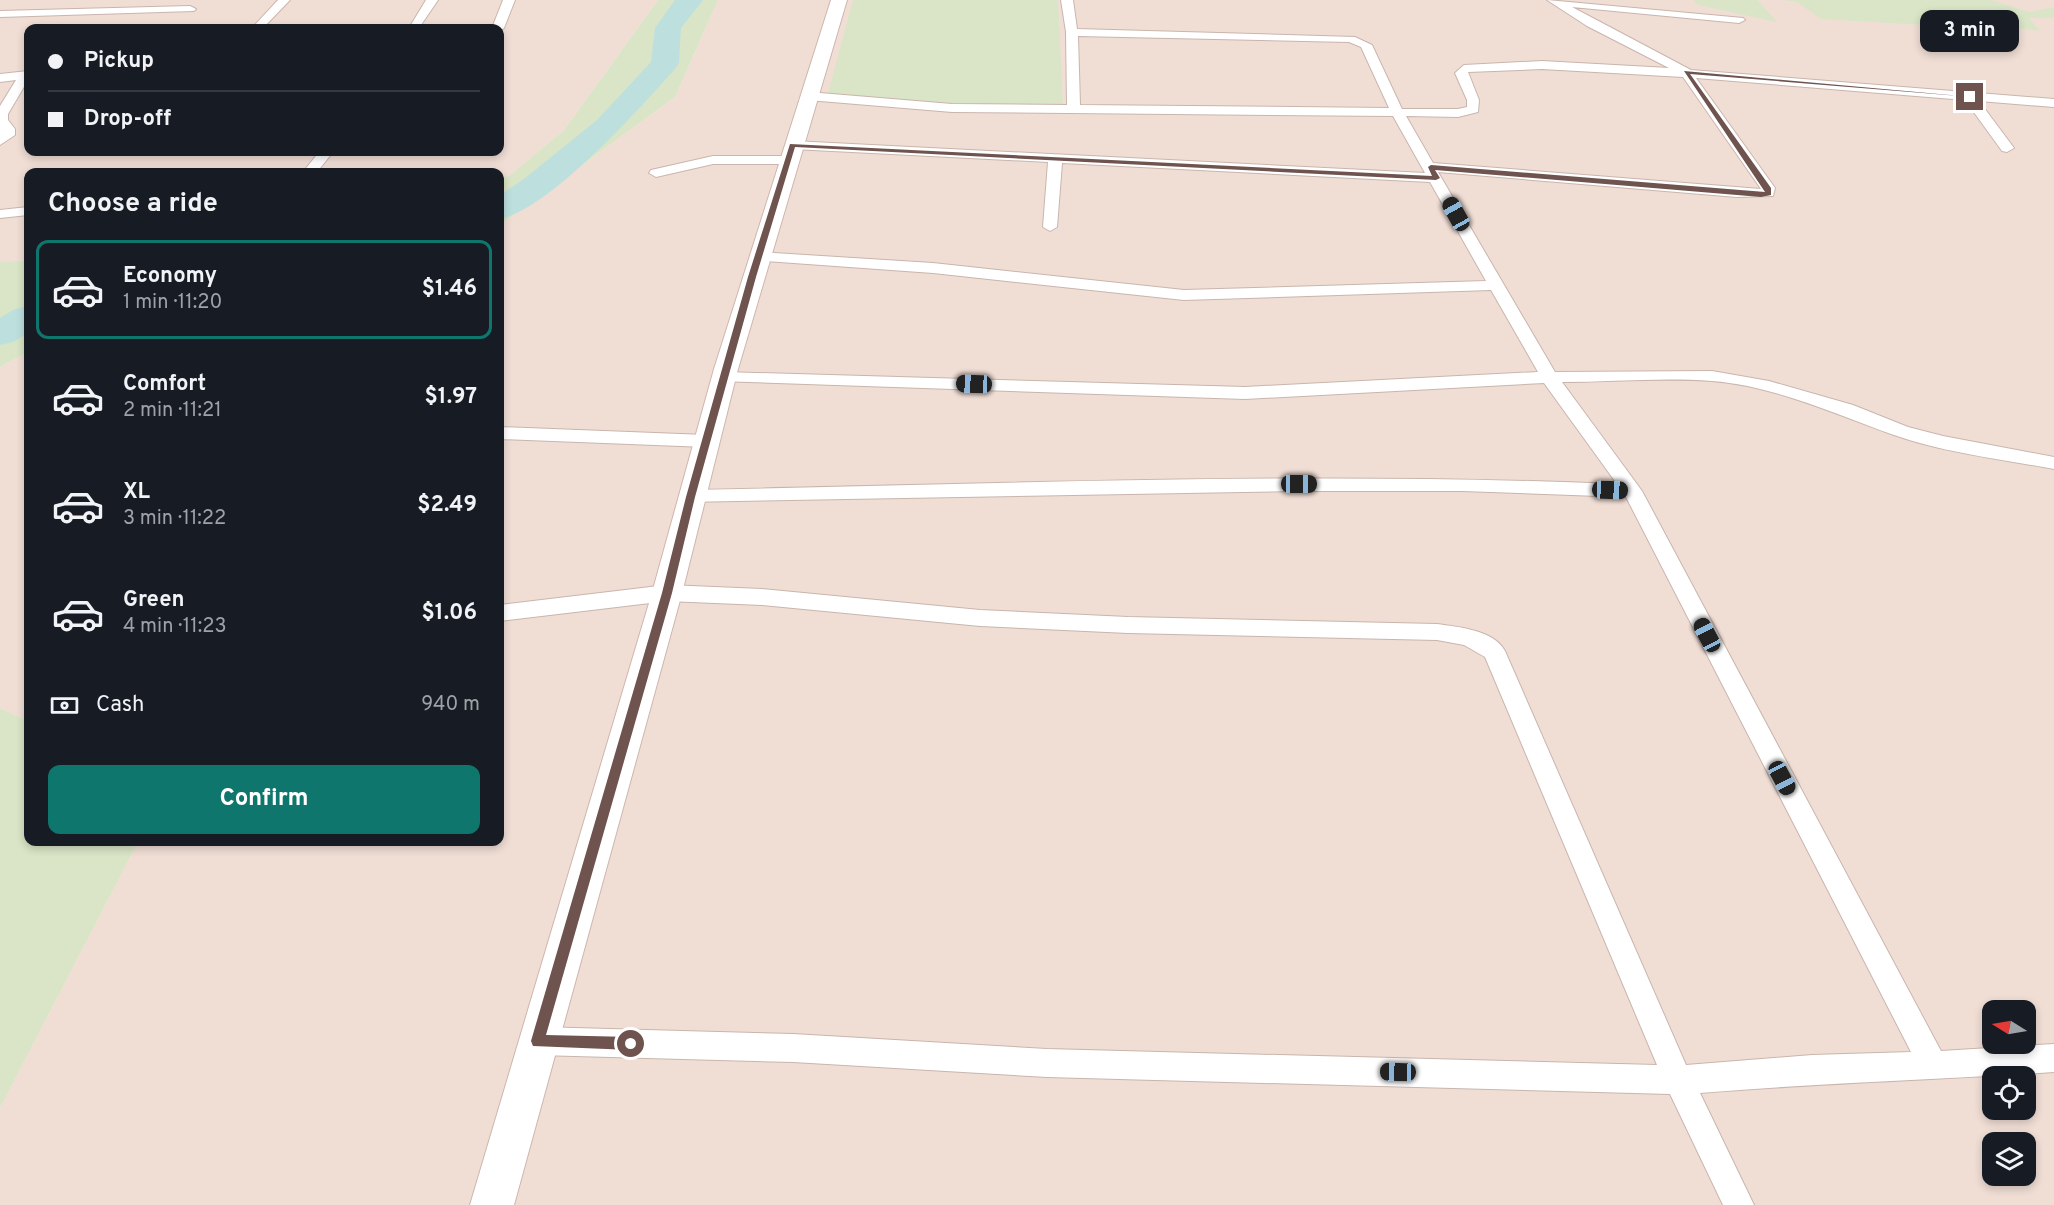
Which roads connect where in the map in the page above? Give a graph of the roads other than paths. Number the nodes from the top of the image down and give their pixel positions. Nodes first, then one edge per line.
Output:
1 (284, 0) edge
2 (432, 0) edge
3 (509, 0) edge
4 (838, 0) edge
5 (1067, 0) edge
6 (1554, 1) edge
7 (190, 9) edge
8 (106, 11) junction
9 (0, 15) edge
10 (1739, 20) dead end
11 (94, 24) edge
12 (261, 24) edge
13 (417, 24) edge
14 (500, 24) edge
15 (1072, 32) junction
16 (1686, 72) junction
17 (24, 75) edge
18 (0, 78) edge
19 (24, 80) edge
20 (808, 96) junction
21 (1970, 97) junction
22 (2054, 103) edge
23 (1074, 109) junction
24 (1397, 112) junction
25 (0, 141) edge
26 (2007, 148) dead end
27 (790, 152) junction
28 (323, 156) edge
29 (1055, 158) junction
30 (313, 168) edge
31 (656, 173) dead end
32 (1434, 173) junction
33 (24, 212) edge
34 (0, 214) edge
35 (1050, 227) dead end
36 (758, 257) junction
37 (1496, 285) junction
38 (724, 377) junction
39 (1549, 377) junction
40 (504, 433) edge
41 (706, 441) junction
42 (2054, 463) edge
43 (1632, 491) junction
44 (690, 497) junction
45 (667, 593) junction
46 (504, 613) edge
47 (538, 1041) junction
48 (2054, 1058) edge
49 (1933, 1066) junction
50 (1678, 1080) junction
51 (492, 1205) edge
52 (1739, 1205) edge

1 - 12 street
2 - 13 street
3 - 14 street
4 - 20 street
5 - 15 street
6 - 10 street
6 - 16 street
7 - 8 street
8 - 9 street
8 - 11 street
15 - 23 street
15 - 24 street
16 - 21 street
16 - 24 street
16 - 32 street
17 - 18 street
19 - 25 street
20 - 23 street
20 - 27 street
21 - 22 street
21 - 26 street
23 - 24 street
24 - 32 street
27 - 29 street
27 - 31 street
27 - 36 street
28 - 30 street
29 - 32 street
29 - 35 street
32 - 37 street
33 - 34 street
36 - 37 street
36 - 38 street
37 - 39 street
38 - 39 street
38 - 41 street
39 - 42 street
39 - 43 street
40 - 41 street
41 - 44 street
43 - 44 street
43 - 49 street
44 - 45 street
45 - 46 street
45 - 47 street
45 - 50 street
47 - 50 street
47 - 51 street
48 - 49 street
49 - 50 street
50 - 52 street

